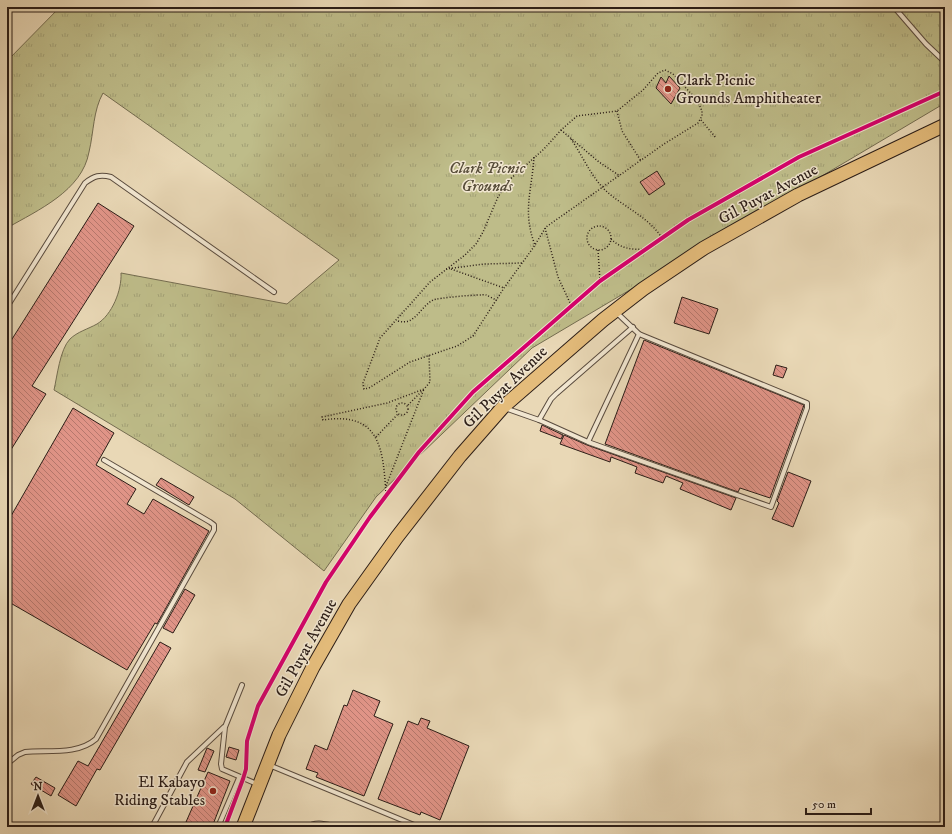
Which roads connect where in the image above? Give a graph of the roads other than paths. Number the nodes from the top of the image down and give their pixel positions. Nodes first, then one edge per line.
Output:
1 (894, 7) edge
2 (945, 62) edge
3 (945, 125) edge
4 (274, 292) dead end
5 (7, 307) edge
6 (614, 311) junction
7 (633, 328) junction
8 (639, 334) junction
9 (503, 407) junction
10 (539, 420) junction
11 (588, 442) junction
12 (104, 460) dead end
13 (242, 686) dead end
14 (225, 727) junction
15 (7, 764) edge
16 (267, 764) junction
17 (239, 778) junction
18 (259, 785) junction
19 (152, 827) edge
20 (218, 827) edge
21 (243, 827) edge
22 (308, 827) edge
23 (338, 827) edge
24 (419, 827) edge

1 - 2 lane
3 - 6 main road, Gil Puyat Avenue
4 - 5 lane
6 - 7 lane
6 - 9 main road, Gil Puyat Avenue
7 - 8 lane
7 - 10 lane
8 - 11 lane
8 - 11 lane
9 - 10 lane
9 - 16 main road, Gil Puyat Avenue
10 - 11 lane
12 - 15 lane
13 - 14 lane
14 - 17 lane
14 - 19 lane
16 - 18 main road, Gil Puyat Avenue
16 - 24 lane
17 - 18 lane
17 - 20 lane
18 - 21 main road, Gil Puyat Avenue
22 - 23 lane

